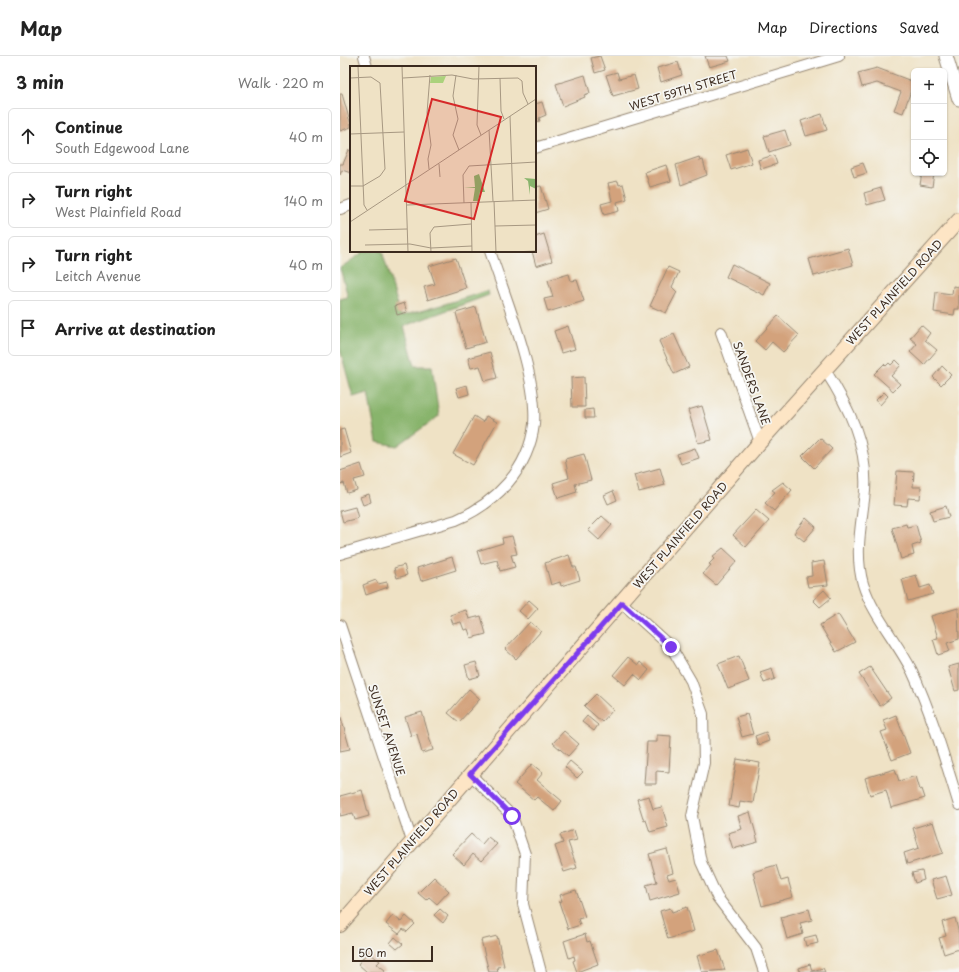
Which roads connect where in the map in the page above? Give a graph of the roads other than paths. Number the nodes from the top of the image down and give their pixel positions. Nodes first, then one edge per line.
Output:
1 (364, 56) edge
2 (839, 56) edge
3 (946, 56) edge
4 (367, 66) edge
5 (959, 99) edge
6 (536, 148) edge
7 (350, 205) edge
8 (340, 209) edge
9 (959, 220) edge
10 (490, 252) edge
11 (720, 332) dead end
12 (825, 370) junction
13 (760, 442) junction
14 (340, 554) edge
15 (622, 603) junction
16 (340, 625) edge
17 (470, 774) junction
18 (959, 805) edge
19 (412, 842) junction
20 (340, 925) edge
21 (541, 972) edge
22 (764, 972) edge

1 - 4 street
2 - 6 street, WEST 59TH STREET
3 - 5 street
7 - 8 street
9 - 12 main road, WEST PLAINFIELD ROAD
10 - 14 street
11 - 13 street, SANDERS LANE
12 - 13 main road, WEST PLAINFIELD ROAD
12 - 18 street
13 - 15 main road, WEST PLAINFIELD ROAD
15 - 17 main road, WEST PLAINFIELD ROAD
15 - 22 street
16 - 19 street, SUNSET AVENUE
17 - 19 main road, WEST PLAINFIELD ROAD
17 - 21 street
19 - 20 main road, WEST PLAINFIELD ROAD

